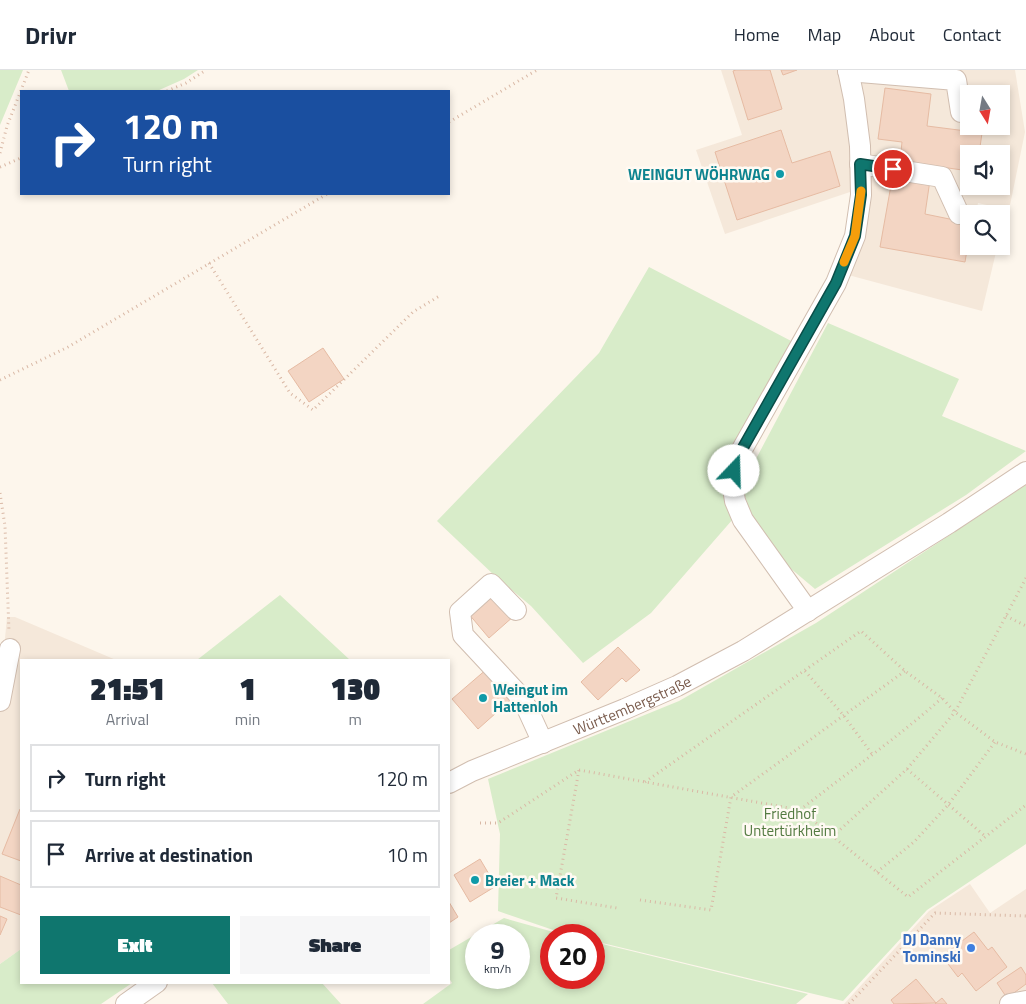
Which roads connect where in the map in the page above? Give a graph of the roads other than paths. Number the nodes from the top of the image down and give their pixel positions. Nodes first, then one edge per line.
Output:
1 (848, 70) edge
2 (960, 106) edge
3 (860, 164) junction
4 (959, 214) dead end
5 (1026, 472) edge
6 (516, 610) dead end
7 (808, 611) junction
8 (10, 650) road end
9 (0, 701) edge
10 (543, 743) junction
11 (450, 783) edge
12 (154, 984) edge
13 (1026, 1002) edge
14 (126, 1004) edge
15 (1010, 1004) edge

1 - 2 street
1 - 3 street
3 - 4 street
3 - 7 street
5 - 7 street, Württembergstraße
6 - 10 street
7 - 10 street, Württembergstraße
8 - 9 street
10 - 11 street, Württembergstraße
12 - 14 street
13 - 15 street

